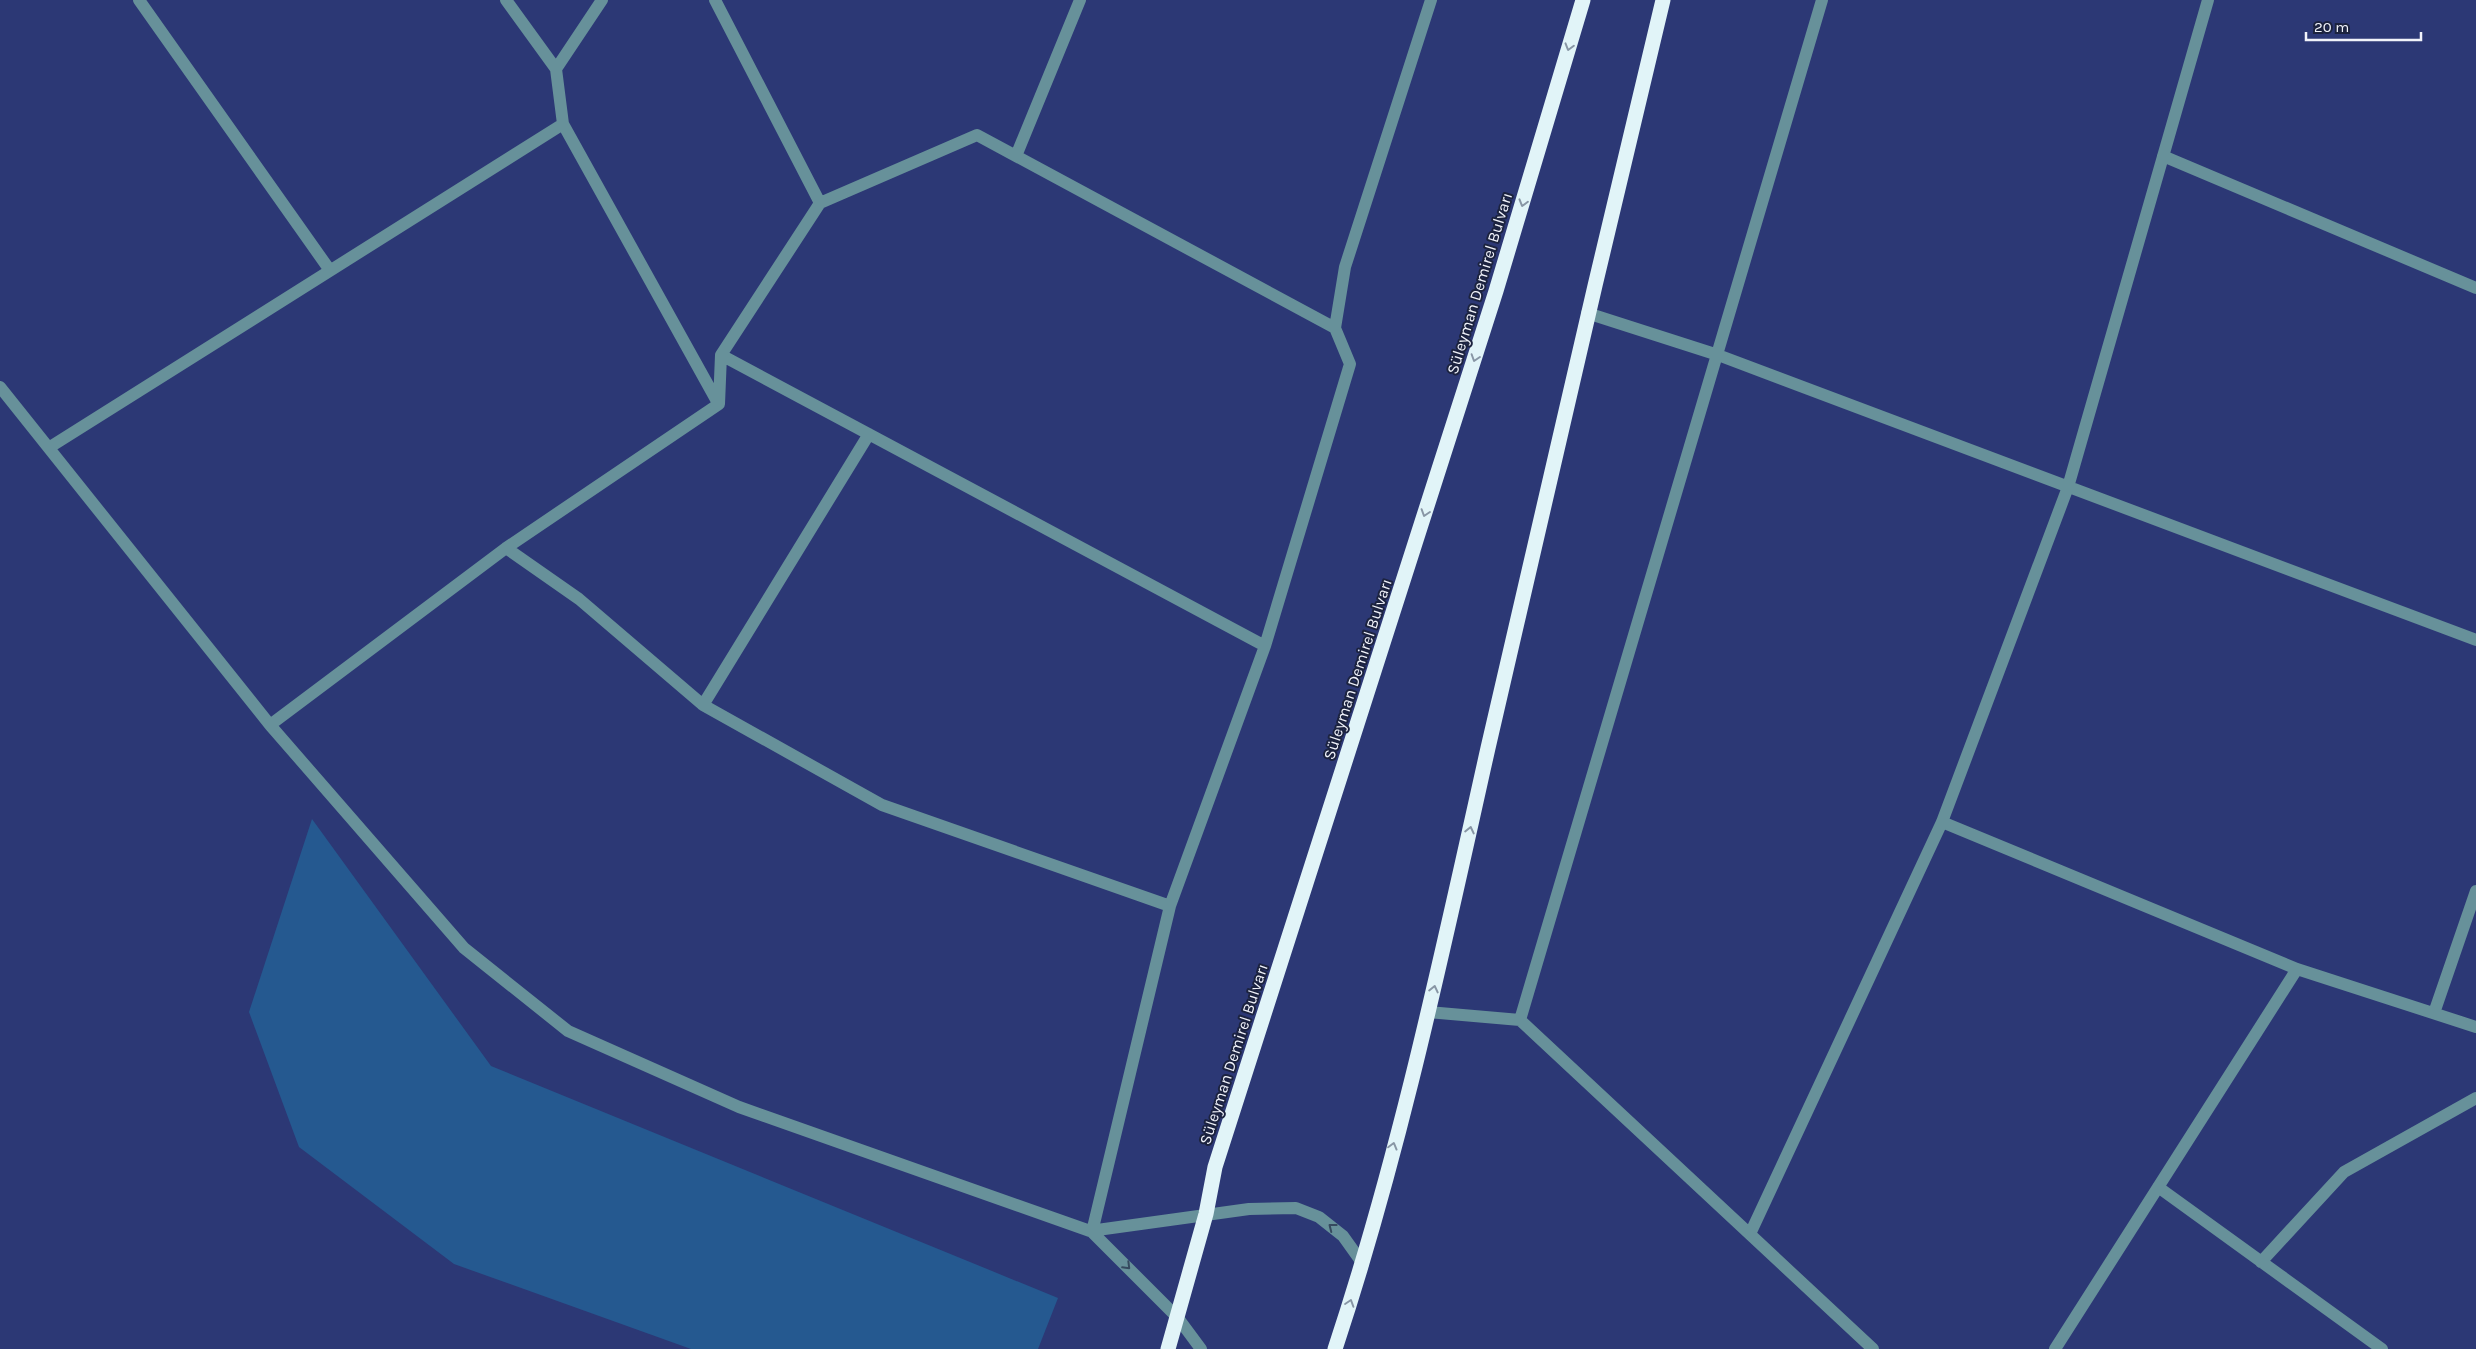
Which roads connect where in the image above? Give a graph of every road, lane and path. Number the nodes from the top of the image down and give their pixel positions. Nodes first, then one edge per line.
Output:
1 (139, 0) edge
2 (506, 0) edge
3 (602, 0) edge
4 (715, 0) edge
5 (1080, 0) edge
6 (1431, 0) edge
7 (1583, 0) edge
8 (1663, 0) edge
9 (1822, 0) edge
10 (2208, 0) edge
11 (556, 69) junction
12 (563, 124) junction
13 (1016, 156) junction
14 (2163, 156) junction
15 (820, 203) junction
16 (329, 269) junction
17 (2476, 288) edge
18 (1587, 313) junction
19 (1335, 328) junction
20 (721, 355) junction
21 (1718, 355) junction
22 (0, 387) edge
23 (719, 404) junction
24 (869, 434) junction
25 (50, 447) junction
26 (2068, 487) junction
27 (506, 548) junction
28 (2476, 640) edge
29 (1265, 646) junction
30 (703, 706) junction
31 (270, 725) junction
32 (1942, 822) junction
33 (2476, 891) edge
34 (1170, 906) junction
35 (2297, 969) junction
36 (1428, 1012) junction
37 (2434, 1013) junction
38 (1520, 1020) junction
39 (2476, 1026) edge
40 (2476, 1098) edge
41 (2158, 1188) junction
42 (1206, 1214) junction
43 (1092, 1232) junction
44 (1750, 1234) junction
45 (2261, 1262) junction
46 (1363, 1264) junction
47 (1178, 1318) junction
48 (1168, 1349) edge
49 (1201, 1349) edge
50 (1334, 1349) edge
51 (1873, 1349) edge
52 (2055, 1349) edge
53 (2382, 1349) edge

1 - 16 street
2 - 11 street
3 - 11 street
4 - 15 street
5 - 13 street
6 - 19 street
7 -> 42 highway, Süleyman Demirel Bulvarı
8 - 18 highway
9 - 21 street
10 - 14 street
11 - 12 street
12 - 16 street
12 - 23 street
13 - 15 street
13 - 19 street
14 - 17 street
14 - 26 street
15 - 20 street
16 - 25 street
18 - 21 street
36 -> 18 highway
19 - 29 street
20 - 23 street
20 - 24 street
21 - 26 street
21 - 38 street
22 - 25 street
23 - 27 street
24 - 29 street
24 - 30 street
25 - 31 street
26 - 28 street
26 - 32 street
27 - 30 street
27 - 31 street
29 - 34 street
30 - 34 street
31 - 43 street
32 - 35 street
32 - 44 street
33 - 37 street
34 - 43 street
35 - 37 street
35 - 41 street
36 - 38 street
46 -> 36 highway
37 - 39 street
38 - 44 street
40 - 45 street
41 - 45 street
41 - 52 street
42 - 43 street
46 -> 42 street
42 - 47 highway, Süleyman Demirel Bulvarı
43 -> 47 street
44 - 51 street
45 - 53 street
50 -> 46 highway
47 - 48 highway, Süleyman Demirel Bulvarı
47 - 49 street

